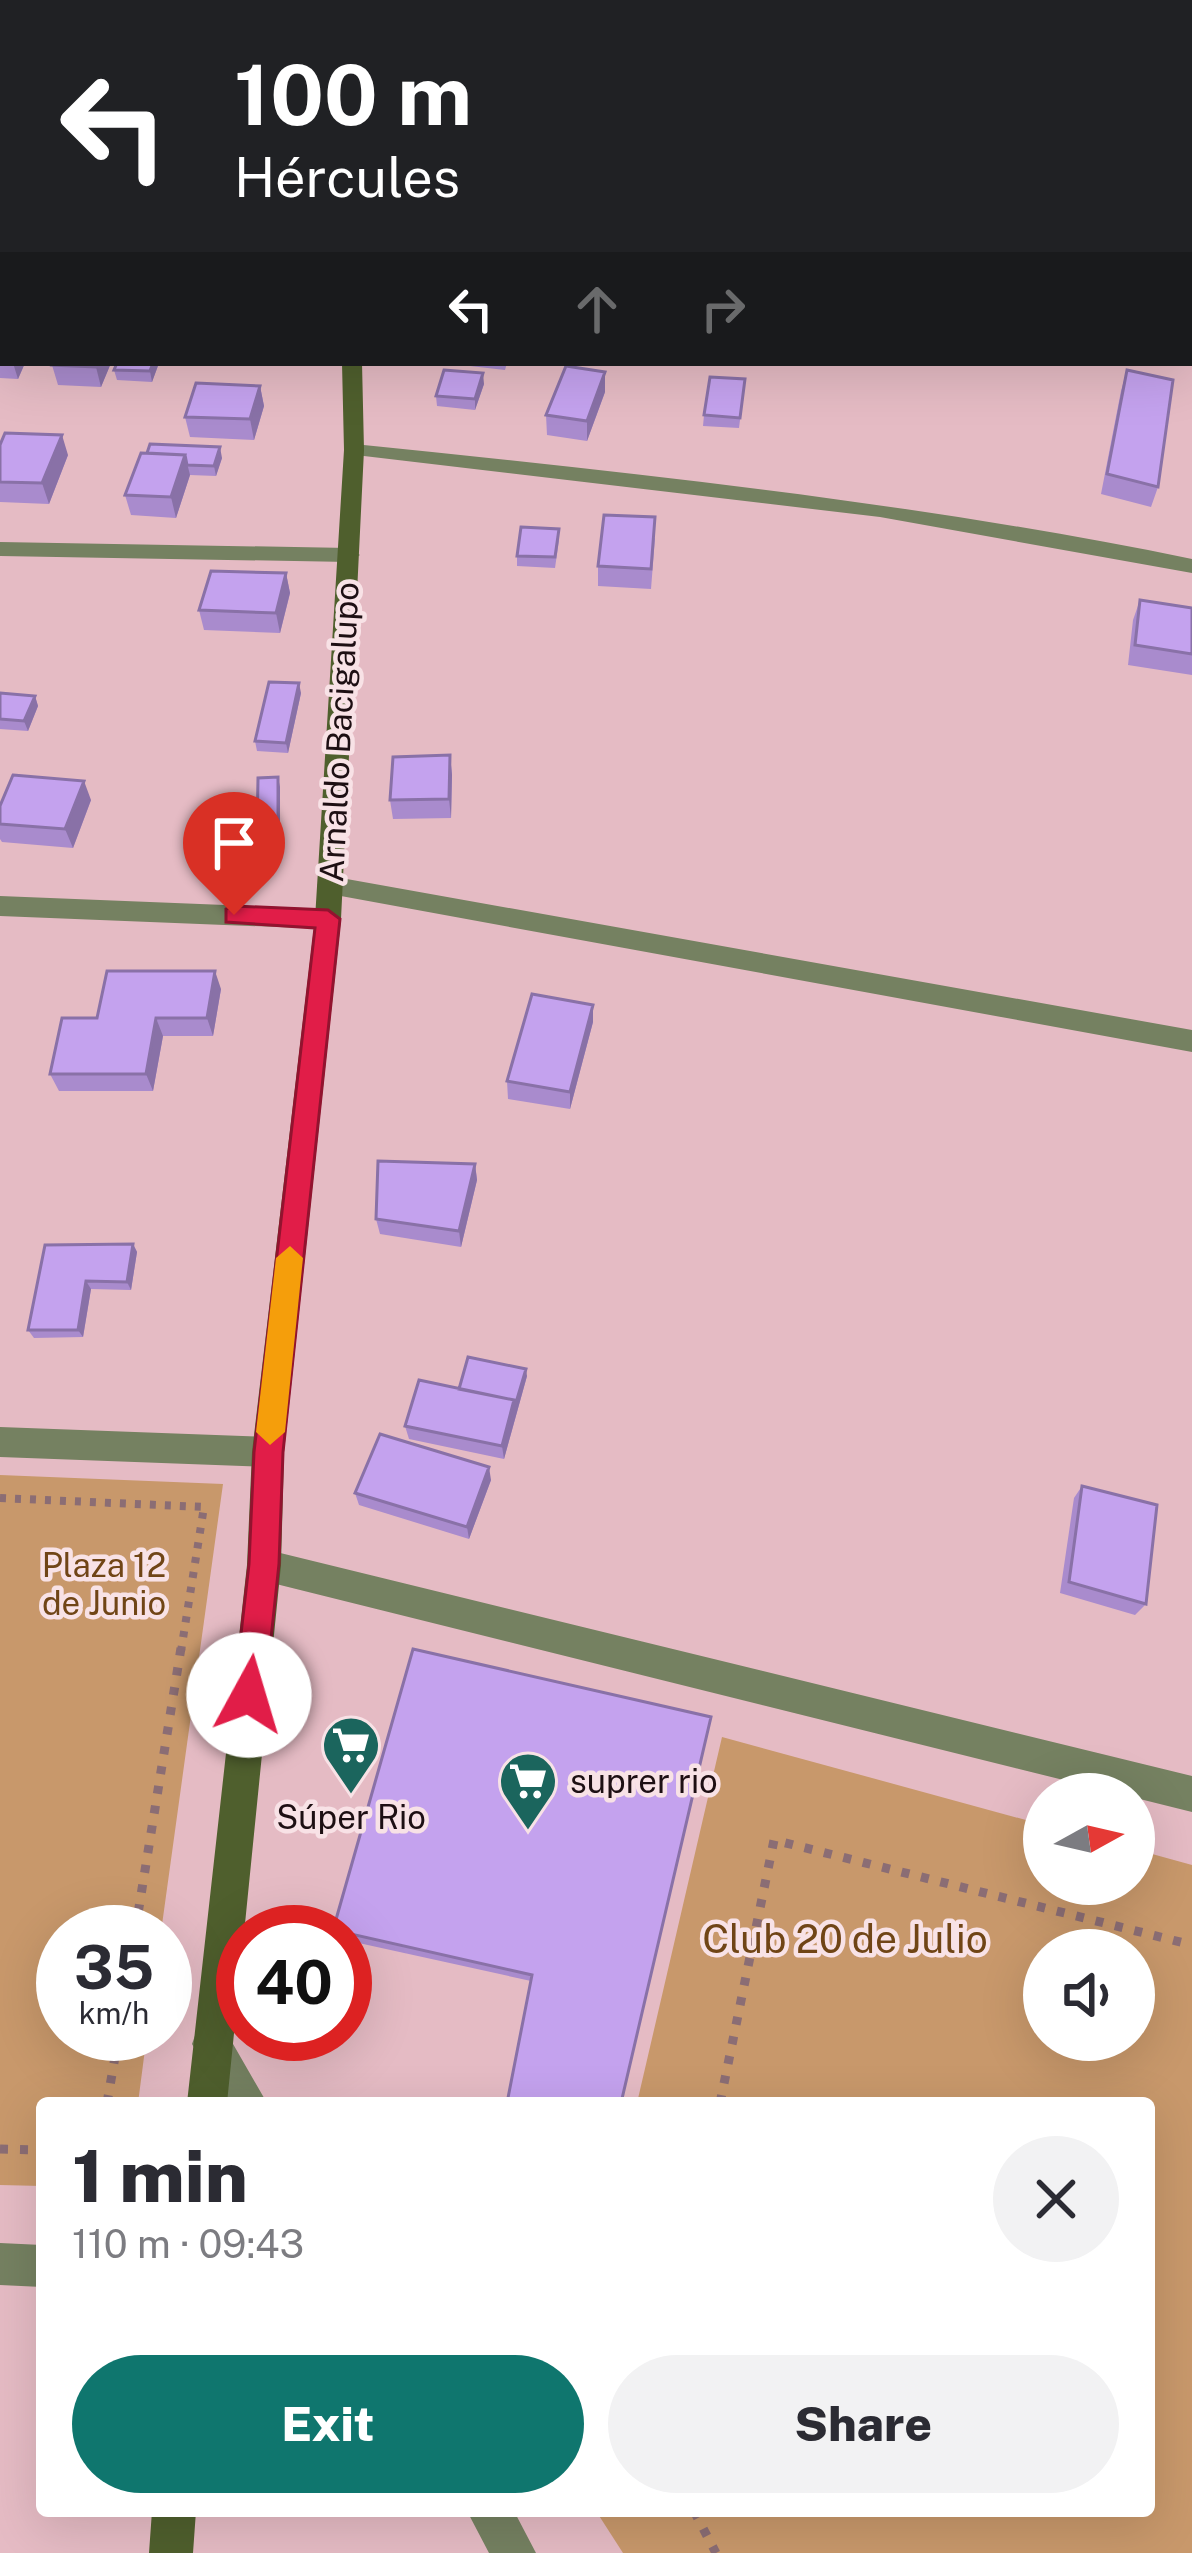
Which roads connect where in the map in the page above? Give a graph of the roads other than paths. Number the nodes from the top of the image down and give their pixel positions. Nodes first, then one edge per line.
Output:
1 (352, 366) edge
2 (354, 450) junction
3 (0, 549) edge
4 (349, 555) junction
5 (1192, 566) edge
6 (330, 885) junction
7 (0, 906) edge
8 (328, 919) junction
9 (1192, 1041) edge
10 (0, 1442) edge
11 (268, 1452) junction
12 (264, 1564) junction
13 (1192, 1794) edge
14 (211, 2044) junction
15 (207, 2097) edge
16 (243, 2097) edge
17 (0, 2264) edge
18 (36, 2266) edge
19 (174, 2517) edge
20 (493, 2517) edge
21 (171, 2553) edge
22 (514, 2553) edge

1 - 2 street, Arnaldo Bacigalupo
2 - 4 street, Arnaldo Bacigalupo
2 - 5 street
3 - 4 street
4 - 6 street, Arnaldo Bacigalupo
6 - 8 street, Arnaldo Bacigalupo
6 - 9 street
7 - 8 street
8 - 11 street, Arnaldo Bacigalupo
10 - 11 street
11 - 12 street, Arnaldo Bacigalupo
12 - 13 street
12 - 14 street, Arnaldo Bacigalupo
14 - 15 street, Arnaldo Bacigalupo
14 - 16 street
17 - 18 street
19 - 21 street
20 - 22 street

